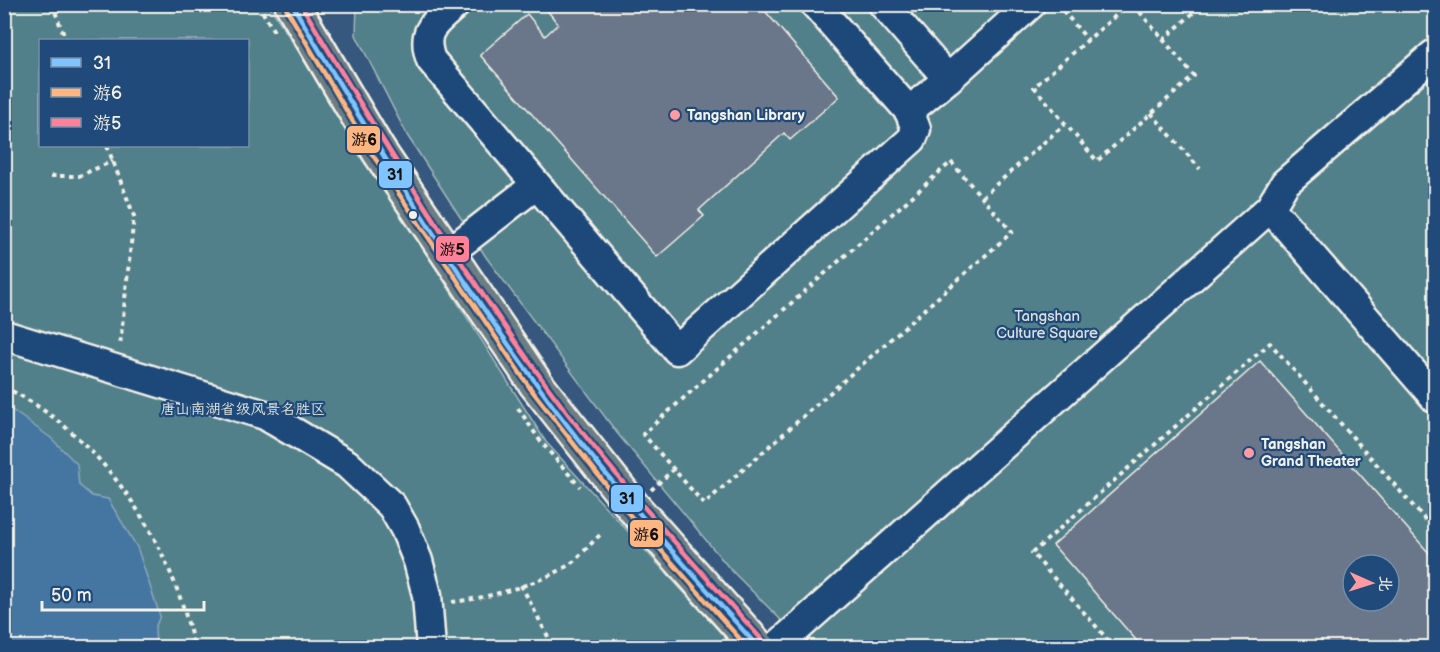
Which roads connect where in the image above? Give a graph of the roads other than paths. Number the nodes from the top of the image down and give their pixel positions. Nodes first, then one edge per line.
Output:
1 (292, 4) edge
2 (456, 4) edge
3 (815, 4) edge
4 (884, 4) edge
5 (1031, 4) edge
6 (1435, 49) edge
7 (948, 79) junction
8 (909, 111) junction
9 (536, 185) junction
10 (1270, 208) junction
11 (447, 254) junction
12 (4, 334) edge
13 (1436, 399) edge
14 (431, 648) edge
15 (759, 648) edge
16 (775, 648) edge

1 - 11 main road
2 - 9 street
3 - 8 street
4 - 7 street
5 - 7 street
6 - 10 street
7 - 8 street
8 - 9 street
9 - 11 street
10 - 13 street
10 - 16 street
11 - 15 main road
12 - 14 street

